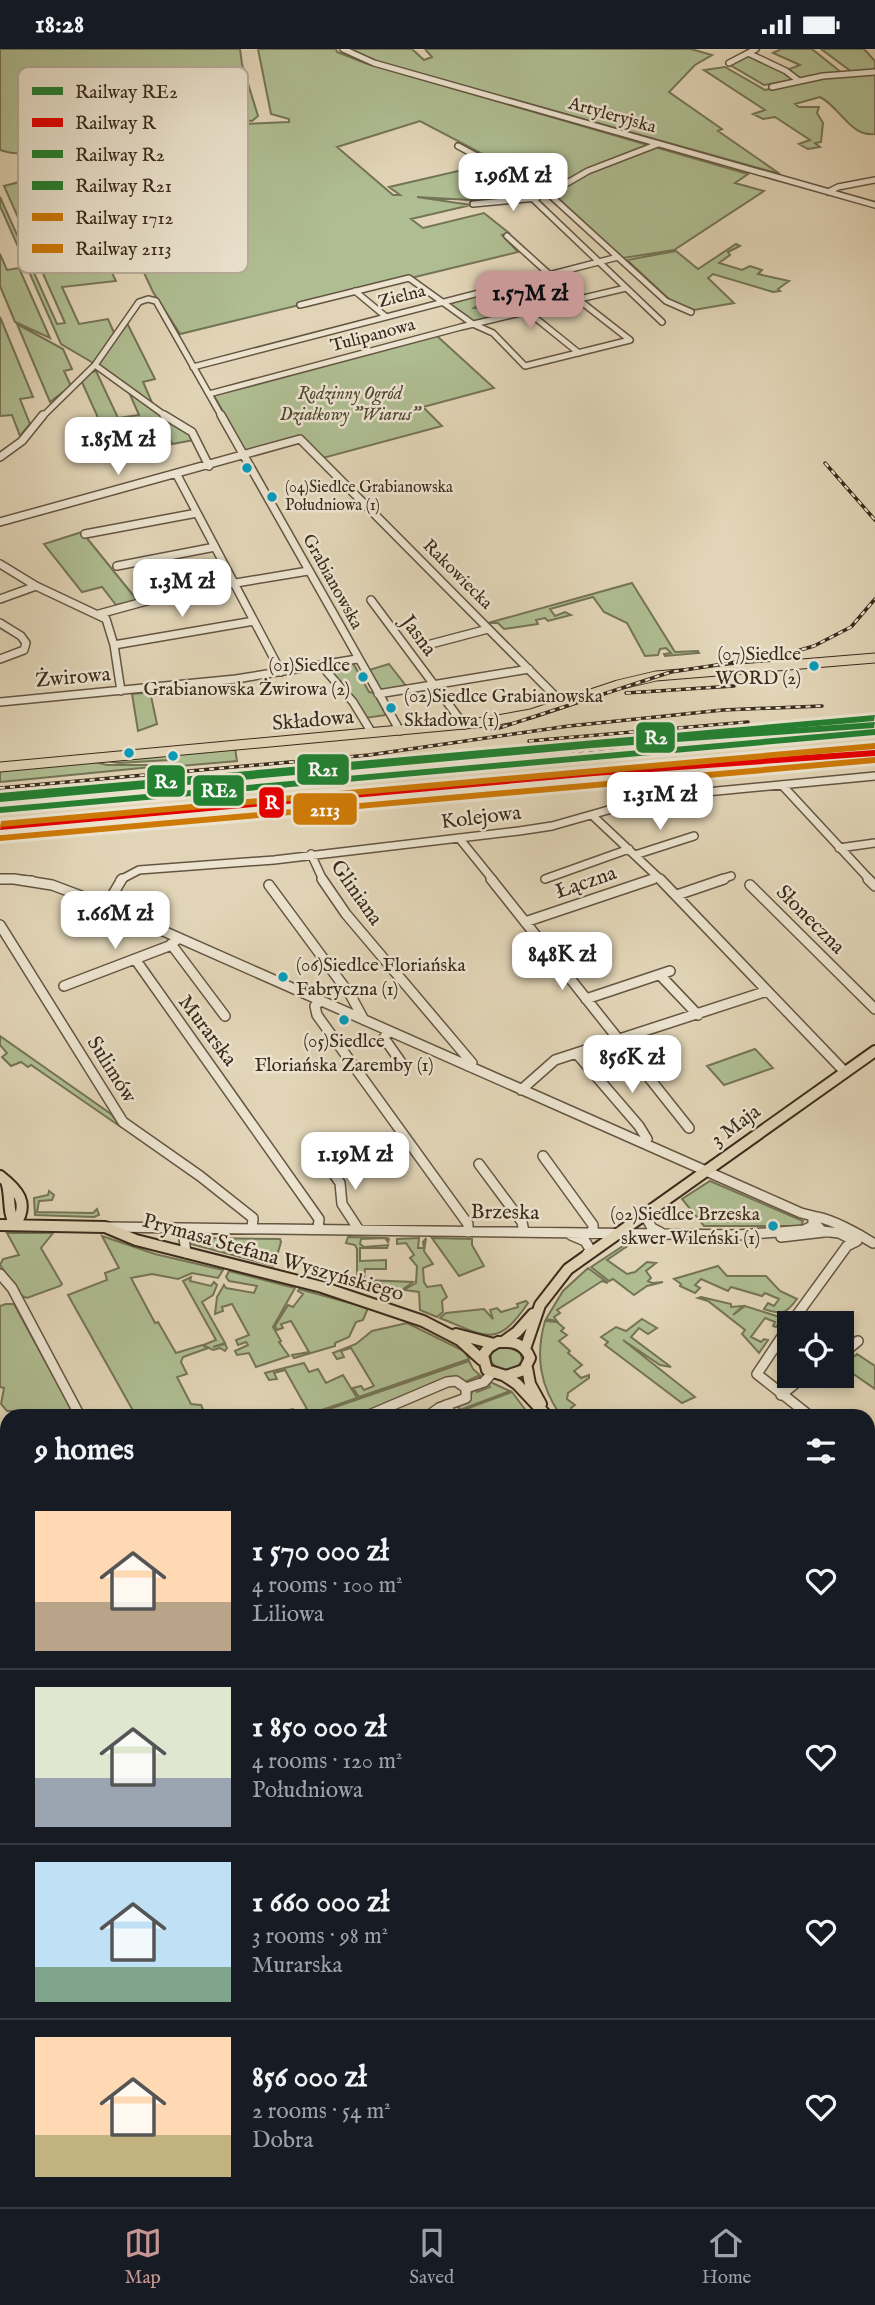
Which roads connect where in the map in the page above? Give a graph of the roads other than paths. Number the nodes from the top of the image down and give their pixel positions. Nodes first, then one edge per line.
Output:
1 (343, 49) edge
2 (756, 49) edge
3 (748, 53) junction
4 (729, 63) dead end
5 (875, 72) edge
6 (799, 81) junction
7 (772, 87) dead end
8 (658, 144) junction
9 (458, 146) dead end
10 (875, 180) edge
11 (828, 192) junction
12 (549, 195) junction
13 (532, 198) junction
14 (473, 204) dead end
15 (875, 205) edge
16 (507, 236) dead end
17 (618, 257) junction
18 (598, 261) junction
19 (548, 274) junction
20 (496, 287) junction
21 (626, 288) junction
22 (355, 291) junction
23 (579, 299) junction
24 (441, 301) junction
25 (666, 301) junction
26 (300, 305) dead end
27 (527, 311) junction
28 (691, 311) dead end
29 (385, 316) junction
30 (473, 324) junction
31 (579, 353) junction
32 (95, 365) junction
33 (193, 367) junction
34 (209, 394) junction
35 (244, 456) junction
36 (0, 457) edge
37 (209, 466) junction
38 (177, 475) junction
39 (197, 513) junction
40 (0, 522) edge
41 (85, 534) dead end
42 (215, 547) junction
43 (0, 564) edge
44 (117, 566) dead end
45 (308, 571) junction
46 (235, 583) junction
47 (36, 586) junction
48 (0, 599) edge
49 (371, 600) dead end
50 (99, 614) junction
51 (254, 621) junction
52 (0, 622) edge
53 (488, 629) junction
54 (430, 643) dead end
55 (114, 645) junction
56 (0, 659) edge
57 (357, 659) junction
58 (875, 659) edge
59 (321, 665) junction
60 (528, 669) junction
61 (281, 672) junction
62 (433, 684) junction
63 (121, 691) junction
64 (378, 694) junction
65 (0, 702) edge
66 (562, 703) junction
67 (464, 725) junction
68 (400, 731) junction
69 (372, 733) junction
70 (0, 767) edge
71 (875, 776) edge
72 (782, 785) junction
73 (592, 815) junction
74 (694, 836) dead end
75 (459, 838) junction
76 (875, 843) edge
77 (839, 848) junction
78 (631, 852) junction
79 (311, 854) junction
80 (731, 876) dead end
81 (871, 876) edge
82 (658, 877) junction
83 (0, 879) edge
84 (545, 879) dead end
85 (269, 885) dead end
86 (750, 885) dead end
87 (875, 886) edge
88 (677, 895) junction
89 (103, 905) junction
90 (525, 922) junction
91 (0, 925) edge
92 (175, 941) junction
93 (135, 959) junction
94 (670, 971) dead end
95 (660, 975) junction
96 (64, 986) dead end
97 (768, 992) junction
98 (586, 999) junction
99 (320, 1001) junction
100 (875, 1009) edge
101 (698, 1015) junction
102 (225, 1016) dead end
103 (364, 1020) junction
104 (389, 1031) junction
105 (619, 1041) junction
106 (457, 1047) junction
107 (875, 1051) edge
108 (577, 1054) junction
109 (446, 1056) junction
110 (470, 1064) junction
111 (403, 1065) dead end
112 (845, 1072) junction
113 (522, 1090) junction
114 (689, 1128) dead end
115 (643, 1143) junction
116 (543, 1156) dead end
117 (479, 1164) dead end
118 (331, 1170) dead end
119 (706, 1171) junction
120 (3, 1178) edge
121 (650, 1213) junction
122 (815, 1221) junction
123 (0, 1225) edge
124 (15, 1225) junction
125 (105, 1227) junction
126 (198, 1228) junction
127 (252, 1228) junction
128 (318, 1229) junction
129 (359, 1230) junction
130 (824, 1231) junction
131 (874, 1231) edge
132 (468, 1232) junction
133 (524, 1232) junction
134 (566, 1233) junction
135 (593, 1233) junction
136 (620, 1234) junction
137 (669, 1234) junction
138 (758, 1235) junction
139 (861, 1241) edge
140 (186, 1253) junction
141 (587, 1254) junction
142 (0, 1273) edge
143 (537, 1309) junction
144 (801, 1311) edge
145 (430, 1325) junction
146 (858, 1341) dead end
147 (498, 1343) junction
148 (777, 1344) edge
149 (854, 1344) edge
150 (525, 1349) junction
151 (482, 1360) junction
152 (527, 1368) junction
153 (492, 1373) junction
154 (506, 1377) junction
155 (466, 1388) junction
156 (790, 1388) edge
157 (781, 1395) junction
158 (446, 1405) junction
159 (76, 1409) edge
160 (383, 1409) edge
161 (439, 1409) edge
162 (449, 1409) edge
163 (540, 1409) edge
164 (543, 1409) edge
165 (800, 1409) edge

1 - 8 street, Artyleryjska
2 - 3 street
3 - 4 street
3 - 6 street
5 - 6 street
6 - 7 street
8 - 11 street, Artyleryjska
8 - 12 street
9 - 12 street
10 - 11 street
11 - 15 street, Artyleryjska
12 - 13 street
12 - 17 street
13 - 14 street
13 - 18 street
16 - 19 street
17 - 18 street, Zielna
17 - 25 street
18 - 19 street, Zielna
18 - 21 street
19 - 20 street, Zielna
19 - 23 street
20 - 24 street, Zielna
20 - 27 street
21 - 23 street, Tulipanowa
21 - 25 street
22 - 24 street
22 - 26 street
22 - 29 street
23 - 27 street, Tulipanowa
23 - 31 street
24 - 29 street, Zielna
24 - 30 street
25 - 28 street
27 - 30 street, Tulipanowa
27 - 31 street
29 - 33 street, Zielna
30 - 31 street
30 - 34 street, Tulipanowa
32 - 33 street, Grabianowska
32 - 36 street
32 - 37 street
33 - 34 street, Grabianowska
34 - 35 street, Grabianowska
35 - 37 street
35 - 45 street, Grabianowska
35 - 53 street, Rakowiecka
37 - 38 street
38 - 39 street
38 - 40 street
39 - 41 street
39 - 42 street
42 - 44 street
42 - 46 street
43 - 47 street
45 - 46 street
45 - 57 street, Grabianowska
46 - 50 street
46 - 51 street
47 - 48 street
47 - 50 street
49 - 62 street, Jasna
50 - 55 street
51 - 55 street
51 - 61 street
52 - 56 street
53 - 54 street
53 - 60 street, Rakowiecka
55 - 63 street
57 - 59 street, Żwirowa
57 - 64 street, Grabianowska
58 - 66 main road, Składowa
59 - 61 street, Żwirowa
59 - 69 street
60 - 62 street
60 - 66 street, Rakowiecka
61 - 63 street, Żwirowa
62 - 64 street
62 - 67 street, Jasna
63 - 65 street, Żwirowa
64 - 68 street, Grabianowska
66 - 67 main road, Składowa
67 - 68 main road, Składowa
68 - 69 main road, Składowa
69 - 70 main road, Składowa
71 - 72 street, Kolejowa
72 - 73 street, Kolejowa
72 - 77 street
73 - 75 street, Kolejowa
73 - 78 street
74 - 78 street
75 - 79 street, Kolejowa
75 - 90 street
76 - 77 street
77 - 81 street
78 - 82 street
78 - 84 street
79 - 89 street, Kolejowa
79 - 106 street, Gliniana
80 - 88 street
81 - 87 street
82 - 88 street
82 - 90 street, Łączna
83 - 89 street
85 - 103 street
86 - 100 street, Słoneczna
88 - 97 street
89 - 92 street
90 - 98 street
91 - 127 street, Sulimów
92 - 93 street
92 - 99 street
92 - 102 street
93 - 96 street
93 - 128 street, Murarska
94 - 95 street
95 - 98 street
95 - 101 street
97 - 101 street
97 - 112 street
98 - 105 street
99 - 103 street
99 - 132 street
101 - 105 street
103 - 104 street
104 - 109 street
104 - 111 street
105 - 108 street
105 - 114 street
106 - 109 street
106 - 110 street, Gliniana
107 - 112 main road, 3 Maja
108 - 113 street
108 - 115 street
109 - 110 street
110 - 113 street
112 - 119 main road, 3 Maja
113 - 115 street
115 - 119 street
116 - 135 street
117 - 133 street
118 - 129 street
119 - 121 main road, 3 Maja
119 - 122 street
120 - 124 main road
121 - 136 main road, 3 Maja
121 - 137 street
122 - 130 street
122 - 138 street, Brzeska
122 - 139 street
123 - 124 main road, Brzeska
124 - 125 main road, Brzeska
125 - 126 street, Brzeska
125 - 140 main road, Prymasa Stefana Wyszyńskiego
126 - 127 street, Brzeska
126 - 140 street
127 - 128 street, Brzeska
128 - 129 street, Brzeska
129 - 132 street, Brzeska
130 - 138 street, Brzeska
130 - 139 street
131 - 139 street
132 - 133 street, Brzeska
133 - 134 street, Brzeska
134 - 135 street, Brzeska
134 - 141 street
135 - 136 street, Brzeska
136 - 137 street, Brzeska
136 - 141 main road
137 - 138 street, Brzeska
139 - 144 street
140 - 145 main road, Prymasa Stefana Wyszyńskiego
141 - 143 main road
142 - 159 street
143 - 147 main road
143 - 150 main road
145 - 147 main road, Prymasa Stefana Wyszyńskiego
145 - 151 main road, Prymasa Stefana Wyszyńskiego
146 - 149 street
147 - 150 main road
147 - 151 main road
148 - 157 street
150 - 152 main road
151 - 153 main road
152 - 154 main road
152 - 164 main road
153 - 154 main road
153 - 155 street
154 - 163 main road
155 - 158 street
155 - 160 street
156 - 157 street
157 - 165 street
158 - 161 street
158 - 162 street

